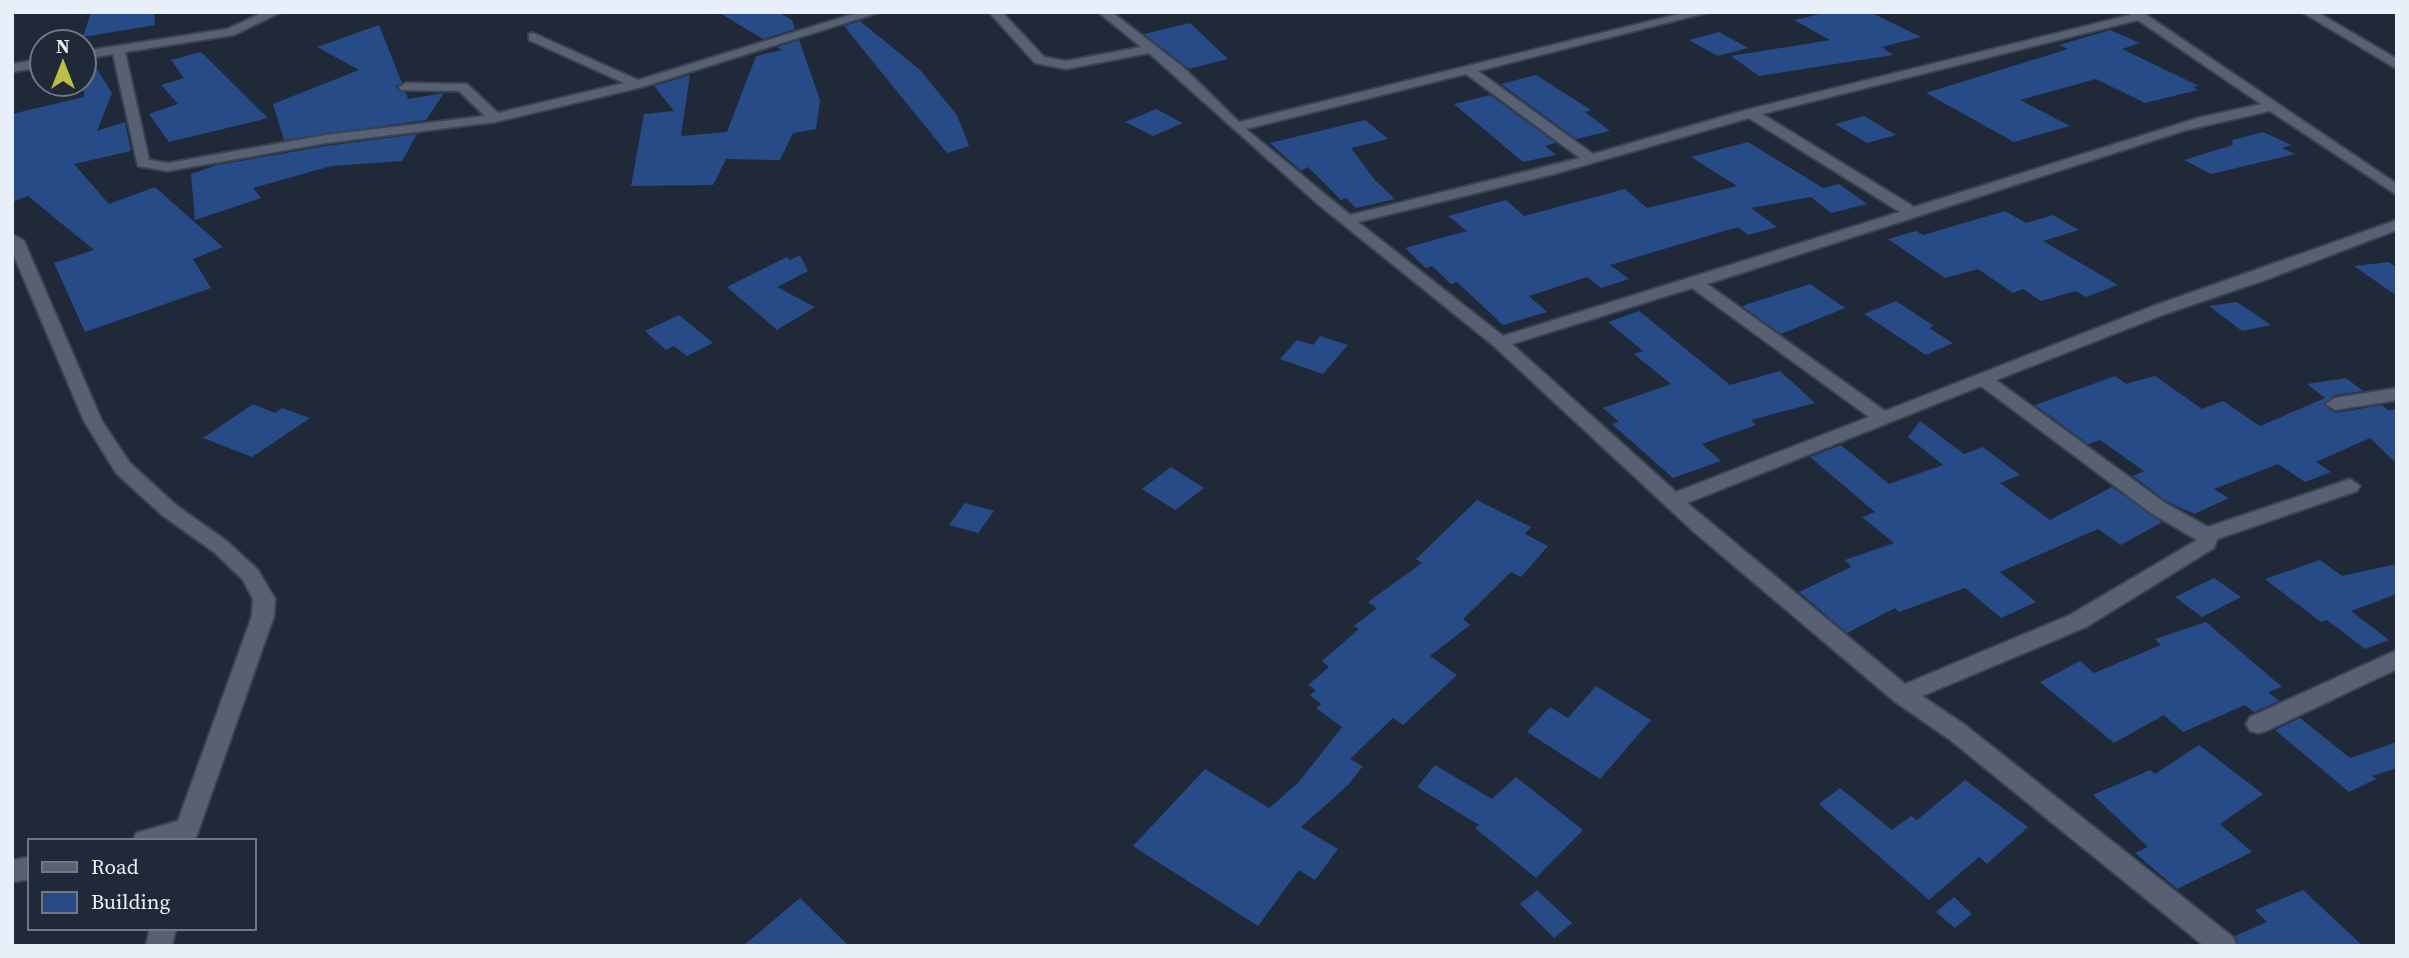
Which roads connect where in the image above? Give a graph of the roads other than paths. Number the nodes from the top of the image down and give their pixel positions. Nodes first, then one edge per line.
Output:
1 (275, 12) edge
2 (874, 12) edge
3 (995, 12) edge
4 (1104, 12) edge
5 (1703, 12) edge
6 (2308, 12) edge
7 (2137, 14) edge
8 (533, 37) dead end
9 (1151, 48) junction
10 (118, 49) junction
11 (98, 53) edge
12 (2397, 65) edge
13 (1468, 69) junction
14 (637, 84) junction
15 (406, 87) dead end
16 (2270, 107) junction
17 (1751, 113) junction
18 (495, 118) junction
19 (1236, 127) junction
20 (1591, 159) junction
21 (2397, 191) edge
22 (1910, 212) junction
23 (1347, 220) junction
24 (2397, 225) edge
25 (12, 239) edge
26 (1695, 283) junction
27 (1500, 342) junction
28 (1983, 379) junction
29 (2397, 394) edge
30 (2334, 404) dead end
31 (1881, 417) junction
32 (2350, 486) dead end
33 (1673, 501) junction
34 (2206, 534) junction
35 (2397, 659) edge
36 (1902, 695) junction
37 (2258, 724) dead end
38 (185, 835) edge
39 (158, 839) edge
40 (2224, 946) edge

1 - 10 street
2 - 14 street
3 - 9 street
4 - 9 street
5 - 13 street
6 - 12 street
7 - 16 street
7 - 17 street
8 - 14 street
9 - 19 street
10 - 11 street
10 - 18 street
13 - 19 street
13 - 20 street
14 - 18 street
15 - 18 street
16 - 21 street
16 - 22 street
17 - 20 street
17 - 22 street
19 - 23 street
20 - 23 street
22 - 26 street
23 - 27 street
24 - 28 street
25 - 38 street
26 - 27 street
26 - 31 street
27 - 33 street
28 - 31 street
28 - 34 street
29 - 30 street
31 - 33 street
32 - 34 street
33 - 36 street
34 - 36 street
35 - 37 street
36 - 40 street
38 - 39 street

